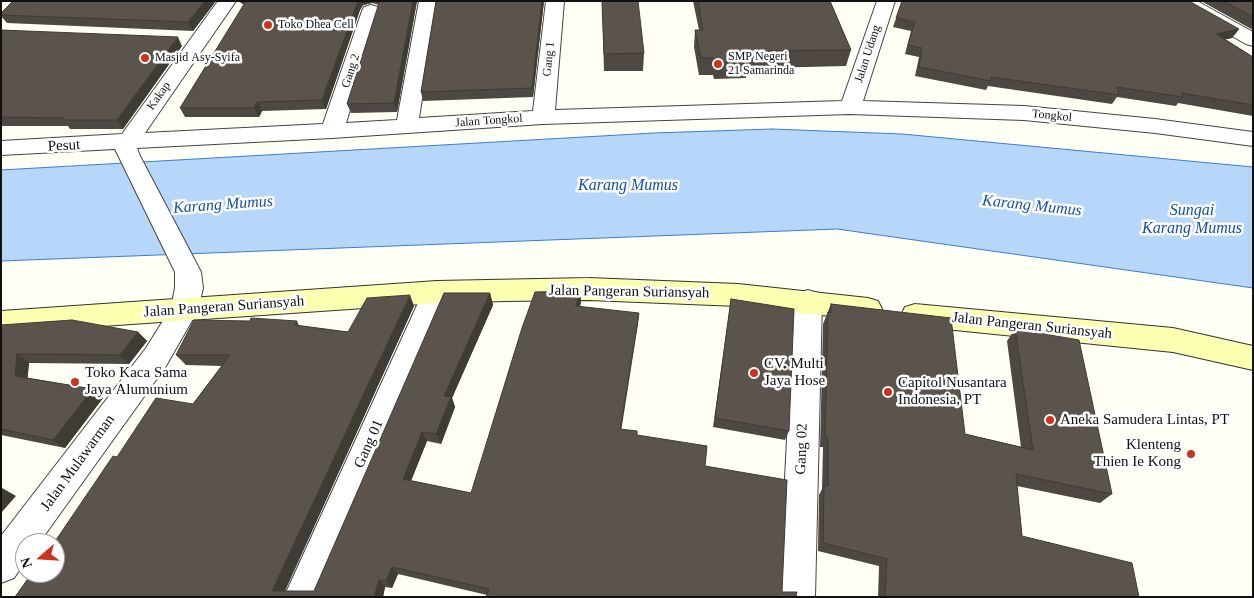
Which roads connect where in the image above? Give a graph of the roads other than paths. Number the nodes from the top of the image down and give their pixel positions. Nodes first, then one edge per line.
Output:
1 (227, 1) edge
2 (428, 1) edge
3 (555, 1) edge
4 (886, 1) edge
5 (1183, 1) edge
6 (371, 11) dead end
7 (1253, 40) edge
8 (850, 107) junction
9 (543, 117) junction
10 (407, 126) junction
11 (332, 131) junction
12 (1253, 139) edge
13 (1, 148) edge
14 (128, 150) junction
15 (437, 292) junction
16 (808, 301) junction
17 (184, 310) junction
18 (1, 322) edge
19 (1253, 358) edge
20 (1, 565) edge
21 (302, 597) edge
22 (797, 597) edge

1 - 14 street, Kakap
2 - 10 street
3 - 9 street, Gang 1
4 - 8 street, Jalan Udang
5 - 7 street
6 - 11 street, Gang 2
8 - 9 street, Jalan Tongkol
8 - 12 street, Tongkol
9 - 10 street, Jalan Tongkol
10 - 11 street, Jalan Tongkol
11 - 14 street, Jalan Tongkol
13 - 14 street, Pesut
14 - 17 street, Jalan Mulawarman
15 - 16 main road, Jalan Pangeran Suriansyah
15 - 17 main road, Jalan Pangeran Suriansyah
15 - 21 street, Gang 01
16 - 19 main road, Jalan Pangeran Suriansyah
16 - 22 street, Gang 02
17 - 18 main road, Jalan Pangeran Suriansyah
17 - 20 street, Jalan Mulawarman

